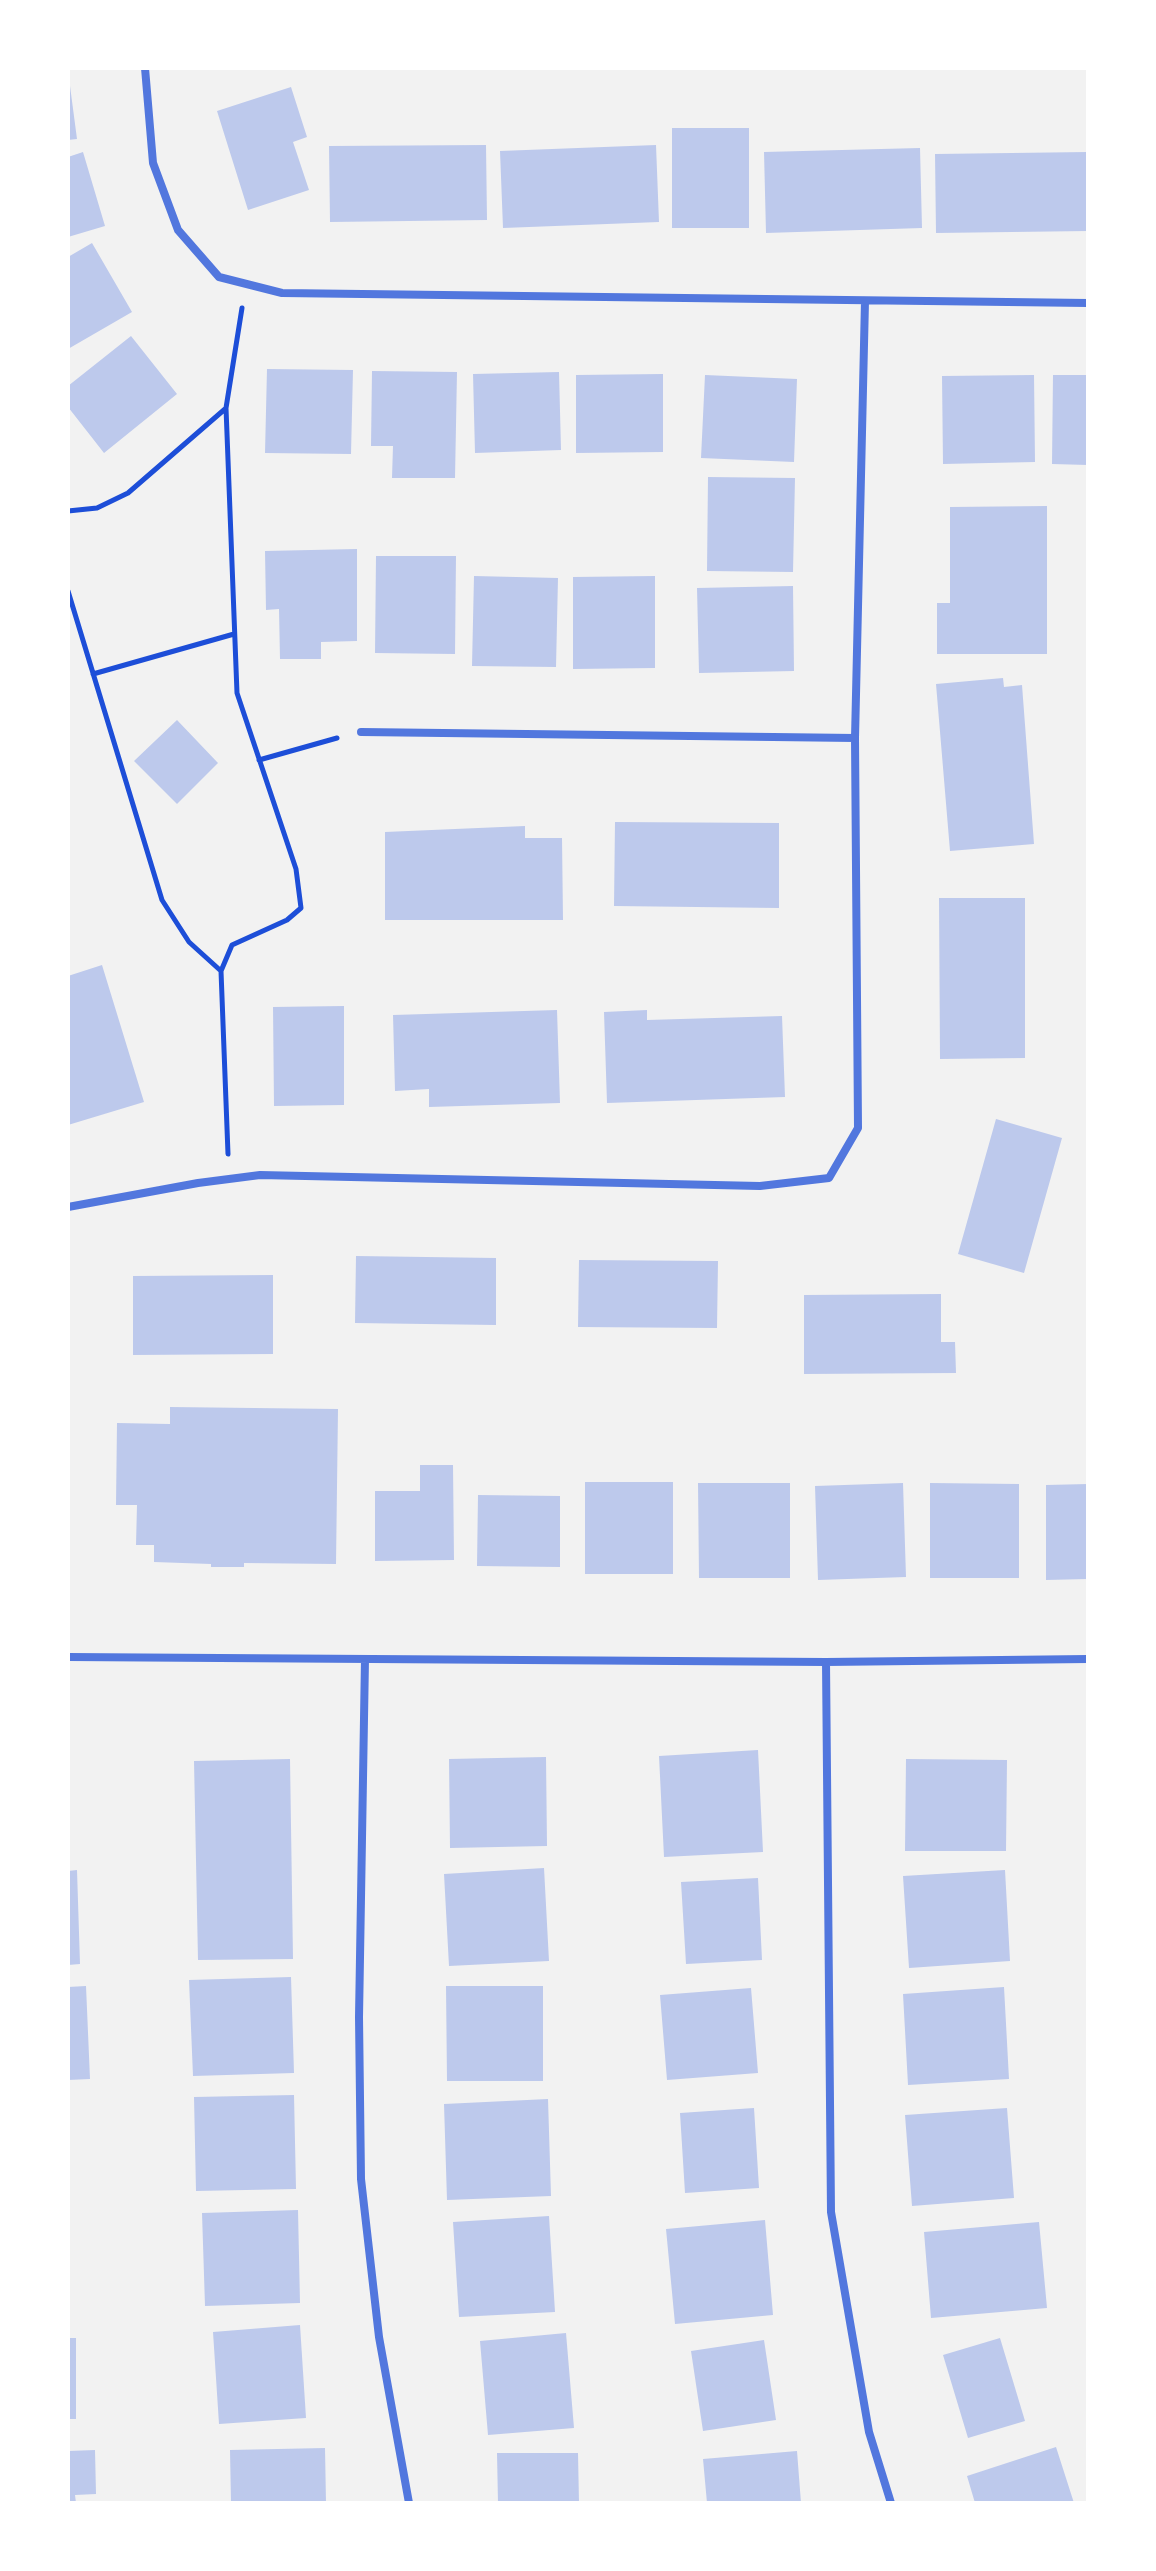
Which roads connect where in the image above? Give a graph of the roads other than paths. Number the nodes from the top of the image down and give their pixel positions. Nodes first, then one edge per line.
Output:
1 (145, 68) edge
2 (865, 301) junction
3 (1088, 303) edge
4 (361, 732) road end
5 (855, 738) junction
6 (68, 1207) edge
7 (68, 1657) edge
8 (365, 1659) junction
9 (1088, 1659) edge
10 (826, 1662) junction
11 (409, 2503) edge
12 (891, 2503) edge

1 - 2 street
2 - 3 street
2 - 5 street
4 - 5 street
5 - 6 street
7 - 8 street
8 - 10 street
8 - 11 street
9 - 10 street
10 - 12 street

